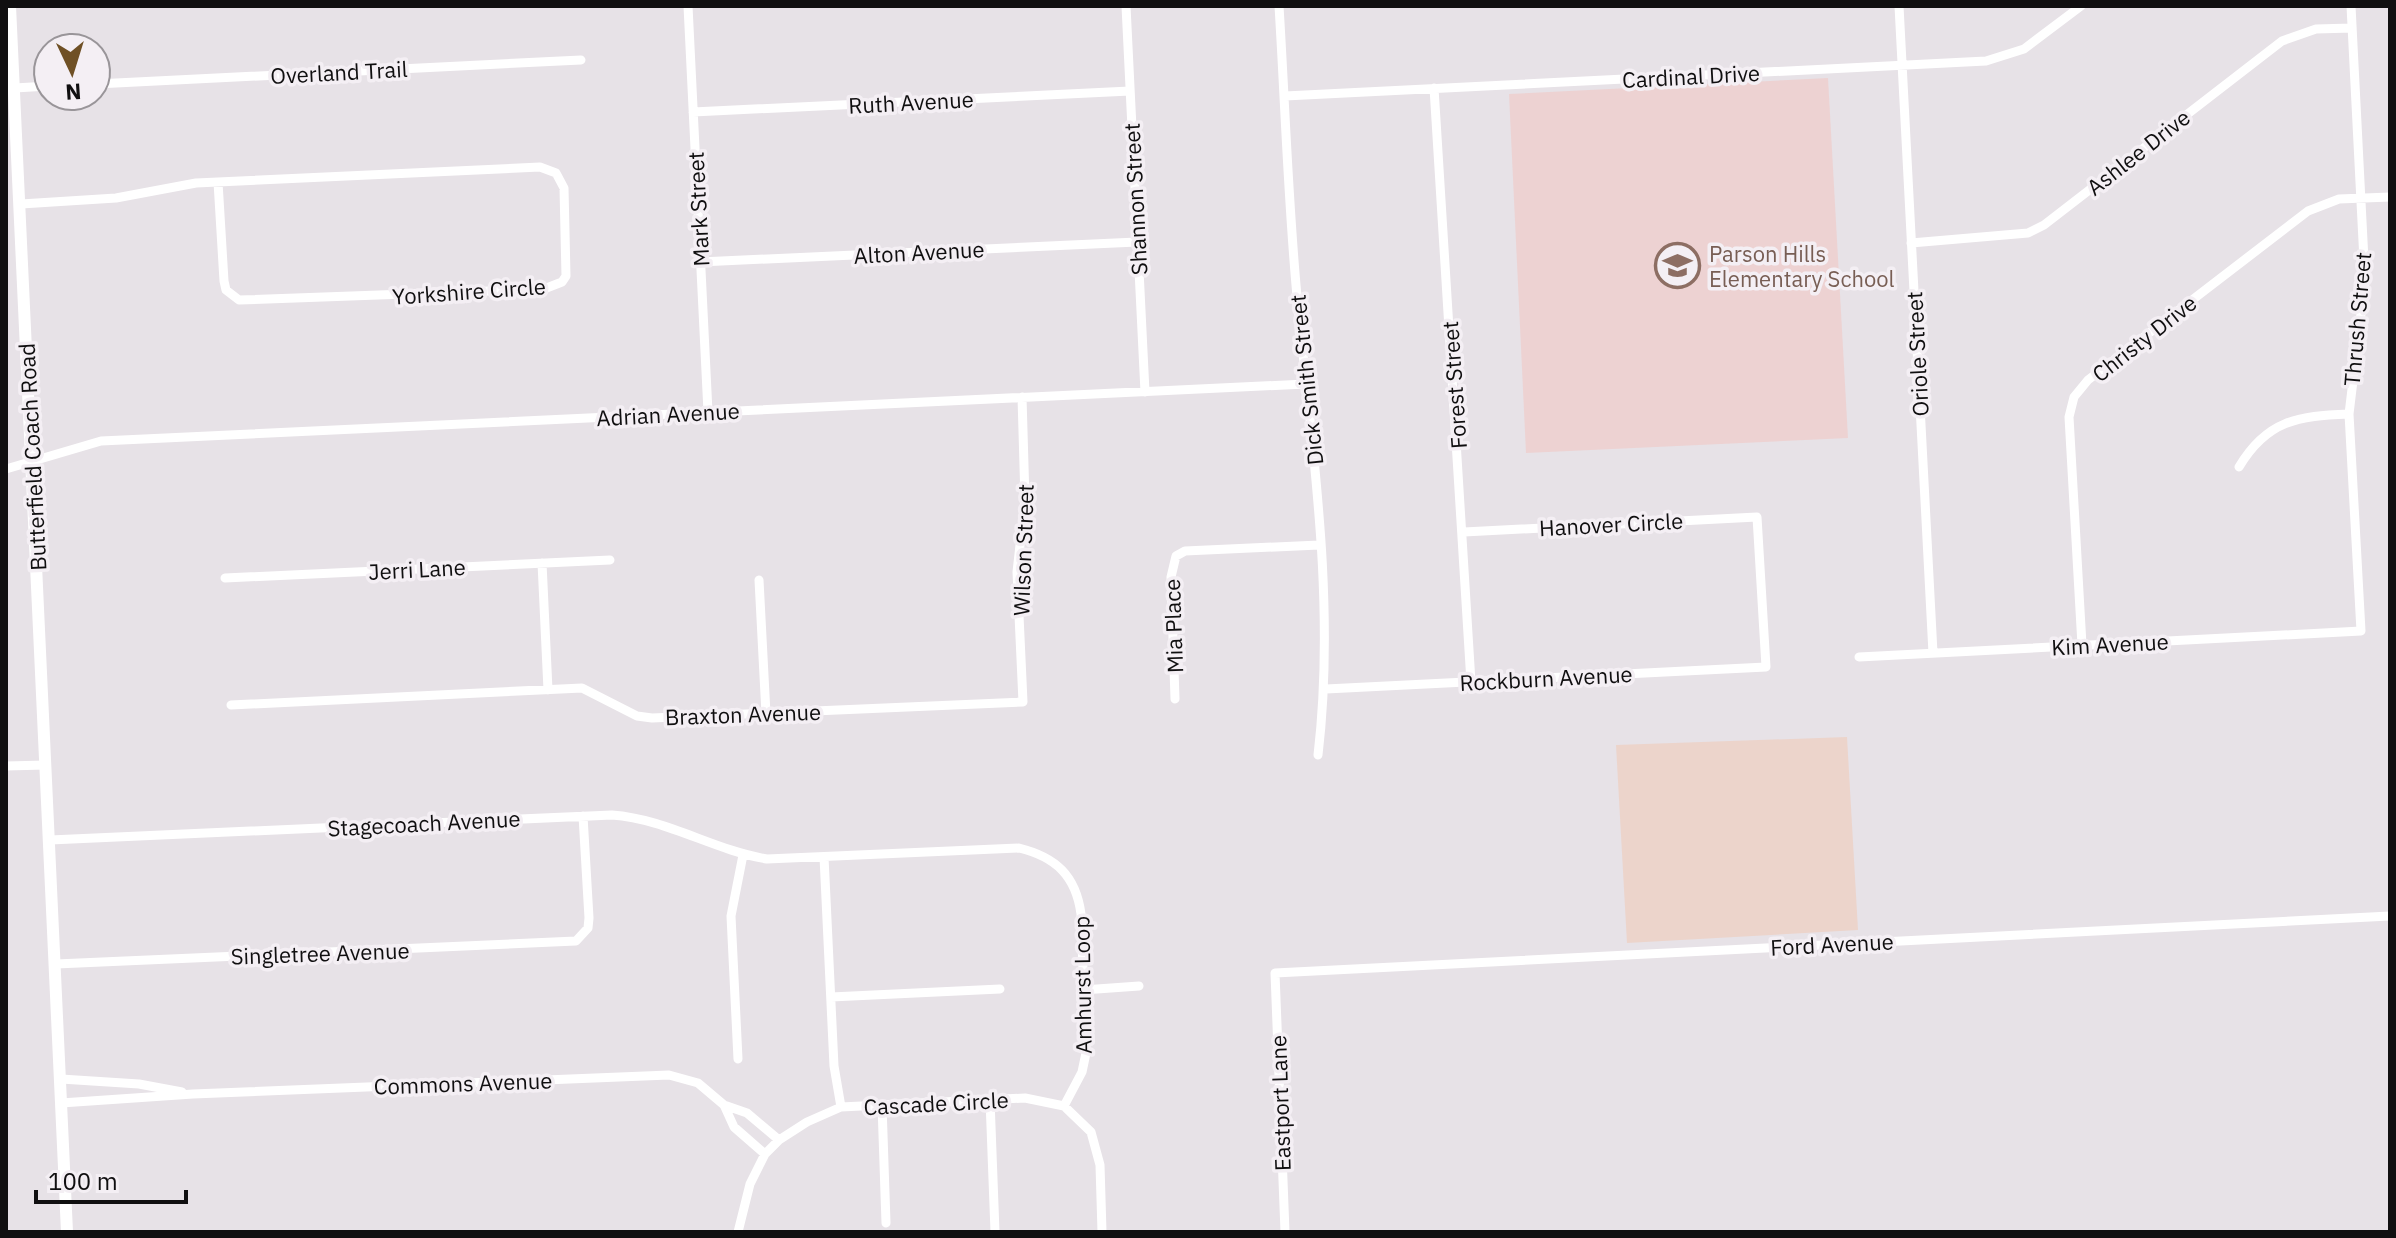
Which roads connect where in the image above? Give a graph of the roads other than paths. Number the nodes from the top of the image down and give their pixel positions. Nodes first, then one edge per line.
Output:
1 (10, 6) edge
2 (688, 6) edge
3 (1126, 6) edge
4 (1279, 6) edge
5 (1899, 6) edge
6 (2081, 6) edge
7 (2351, 6) edge
8 (2352, 28) junction
9 (581, 60) dead end
10 (1901, 66) junction
11 (112, 83) edge
12 (32, 87) edge
13 (15, 88) junction
14 (1434, 88) junction
15 (1130, 91) junction
16 (1285, 96) junction
17 (693, 112) junction
18 (218, 182) junction
19 (2390, 197) edge
20 (2362, 198) junction
21 (21, 204) junction
22 (1137, 242) junction
23 (1911, 243) junction
24 (700, 262) junction
25 (1306, 384) junction
26 (1145, 392) junction
27 (1022, 397) junction
28 (708, 412) junction
29 (2349, 414) junction
30 (32, 461) junction
31 (2239, 467) dead end
32 (6, 469) edge
33 (1464, 532) junction
34 (1319, 545) junction
35 (610, 560) dead end
36 (542, 563) junction
37 (225, 578) dead end
38 (759, 580) dead end
39 (2361, 631) joint
40 (2082, 645) junction
41 (1933, 653) junction
42 (1859, 657) dead end
43 (1766, 667) joint
44 (1471, 682) junction
45 (1326, 689) junction
46 (548, 690) junction
47 (1175, 699) dead end
48 (1023, 702) joint
49 (231, 705) dead end
50 (766, 714) junction
51 (1318, 755) dead end
52 (46, 765) junction
53 (6, 766) edge
54 (583, 816) junction
55 (50, 840) junction
56 (743, 855) junction
57 (824, 857) junction
58 (791, 859) joint
59 (2390, 916) edge
60 (56, 964) junction
61 (1275, 973) joint
62 (1139, 986) dead end
63 (1000, 989) dead end
64 (1083, 990) junction
65 (831, 997) junction
66 (738, 1059) dead end
67 (61, 1079) junction
68 (193, 1094) junction
69 (990, 1100) junction
70 (61, 1103) junction
71 (724, 1105) junction
72 (882, 1105) junction
73 (1064, 1106) junction
74 (841, 1107) junction
75 (779, 1140) junction
76 (765, 1154) junction
77 (886, 1223) dead end
78 (67, 1232) edge
79 (738, 1232) edge
80 (995, 1232) edge
81 (1102, 1232) edge
82 (1285, 1232) edge

1 - 13 main road, Butterfield Coach Road
2 - 17 street, Mark Street
3 - 15 street, Shannon Street
4 - 16 street, Dick Smith Street
5 - 10 street, Oriole Street
6 - 10 street, Cardinal Drive
7 - 8 street, Thrush Street
8 - 20 street, Thrush Street
8 - 23 street, Ashlee Drive
9 - 11 street, Overland Trail
10 - 14 street, Cardinal Drive
10 - 23 street, Oriole Street
12 - 13 street
13 - 21 main road, Butterfield Coach Road
14 - 16 street, Cardinal Drive
14 - 33 street, Forest Street
15 - 17 street, Ruth Avenue
15 - 22 street, Shannon Street
16 - 25 street, Dick Smith Street
17 - 24 street, Mark Street
18 - 18 street, Yorkshire Circle
18 - 21 street, Yorkshire Circle
19 - 20 street, Christy Drive
20 - 29 street, Thrush Street
20 - 40 street, Christy Drive
21 - 30 main road, Butterfield Coach Road
22 - 24 street, Alton Avenue
22 - 26 street, Shannon Street
23 - 41 street, Oriole Street
24 - 28 street, Mark Street
25 - 26 street, Adrian Avenue
25 - 34 street, Dick Smith Street
26 - 27 street, Adrian Avenue
27 - 28 street, Adrian Avenue
27 - 48 street, Wilson Street
28 - 30 street, Adrian Avenue
29 - 31 street
29 - 39 street, Thrush Street
30 - 32 street, Adrian Avenue
30 - 52 main road, Butterfield Coach Road
33 - 43 street, Hanover Circle
33 - 44 street, Forest Street
34 - 45 street, Dick Smith Street
34 - 47 street, Mia Place
35 - 36 street, Jerri Lane
36 - 37 street, Jerri Lane
36 - 46 street
38 - 50 street
39 - 40 street, Kim Avenue
40 - 41 street, Kim Avenue
41 - 42 street, Kim Avenue
43 - 44 street, Rockburn Avenue
44 - 45 street, Rockburn Avenue
45 - 51 street, Dick Smith Street
46 - 49 street, Braxton Avenue
46 - 50 street, Braxton Avenue
48 - 50 street, Braxton Avenue
52 - 53 street
52 - 55 main road, Butterfield Coach Road
54 - 55 street, Stagecoach Avenue
54 - 56 street, Stagecoach Avenue
54 - 60 street, Singletree Avenue
55 - 60 main road, Butterfield Coach Road
56 - 58 street, Stagecoach Avenue
56 - 66 street
57 - 58 street, Amhurst Loop
57 - 64 street, Amhurst Loop
57 - 65 street
59 - 61 street, Ford Avenue
60 - 67 main road, Butterfield Coach Road
61 - 82 street, Eastport Lane
62 - 64 street
63 - 65 street
64 - 73 street, Amhurst Loop
65 - 74 street
67 - 68 street, Commons Avenue
67 - 70 main road, Butterfield Coach Road
68 - 70 street, Commons Avenue
68 - 71 street, Commons Avenue
69 - 72 street, Cascade Circle
69 - 73 street, Cascade Circle
69 - 80 street
70 - 78 main road, Butterfield Coach Road
71 - 75 street, Commons Avenue
71 - 76 street, Commons Avenue
72 - 74 street, Cascade Circle
72 - 77 street
73 - 81 street
74 - 75 street, Cascade Circle
75 - 76 street, Cascade Circle
76 - 79 street, Cascade Circle

